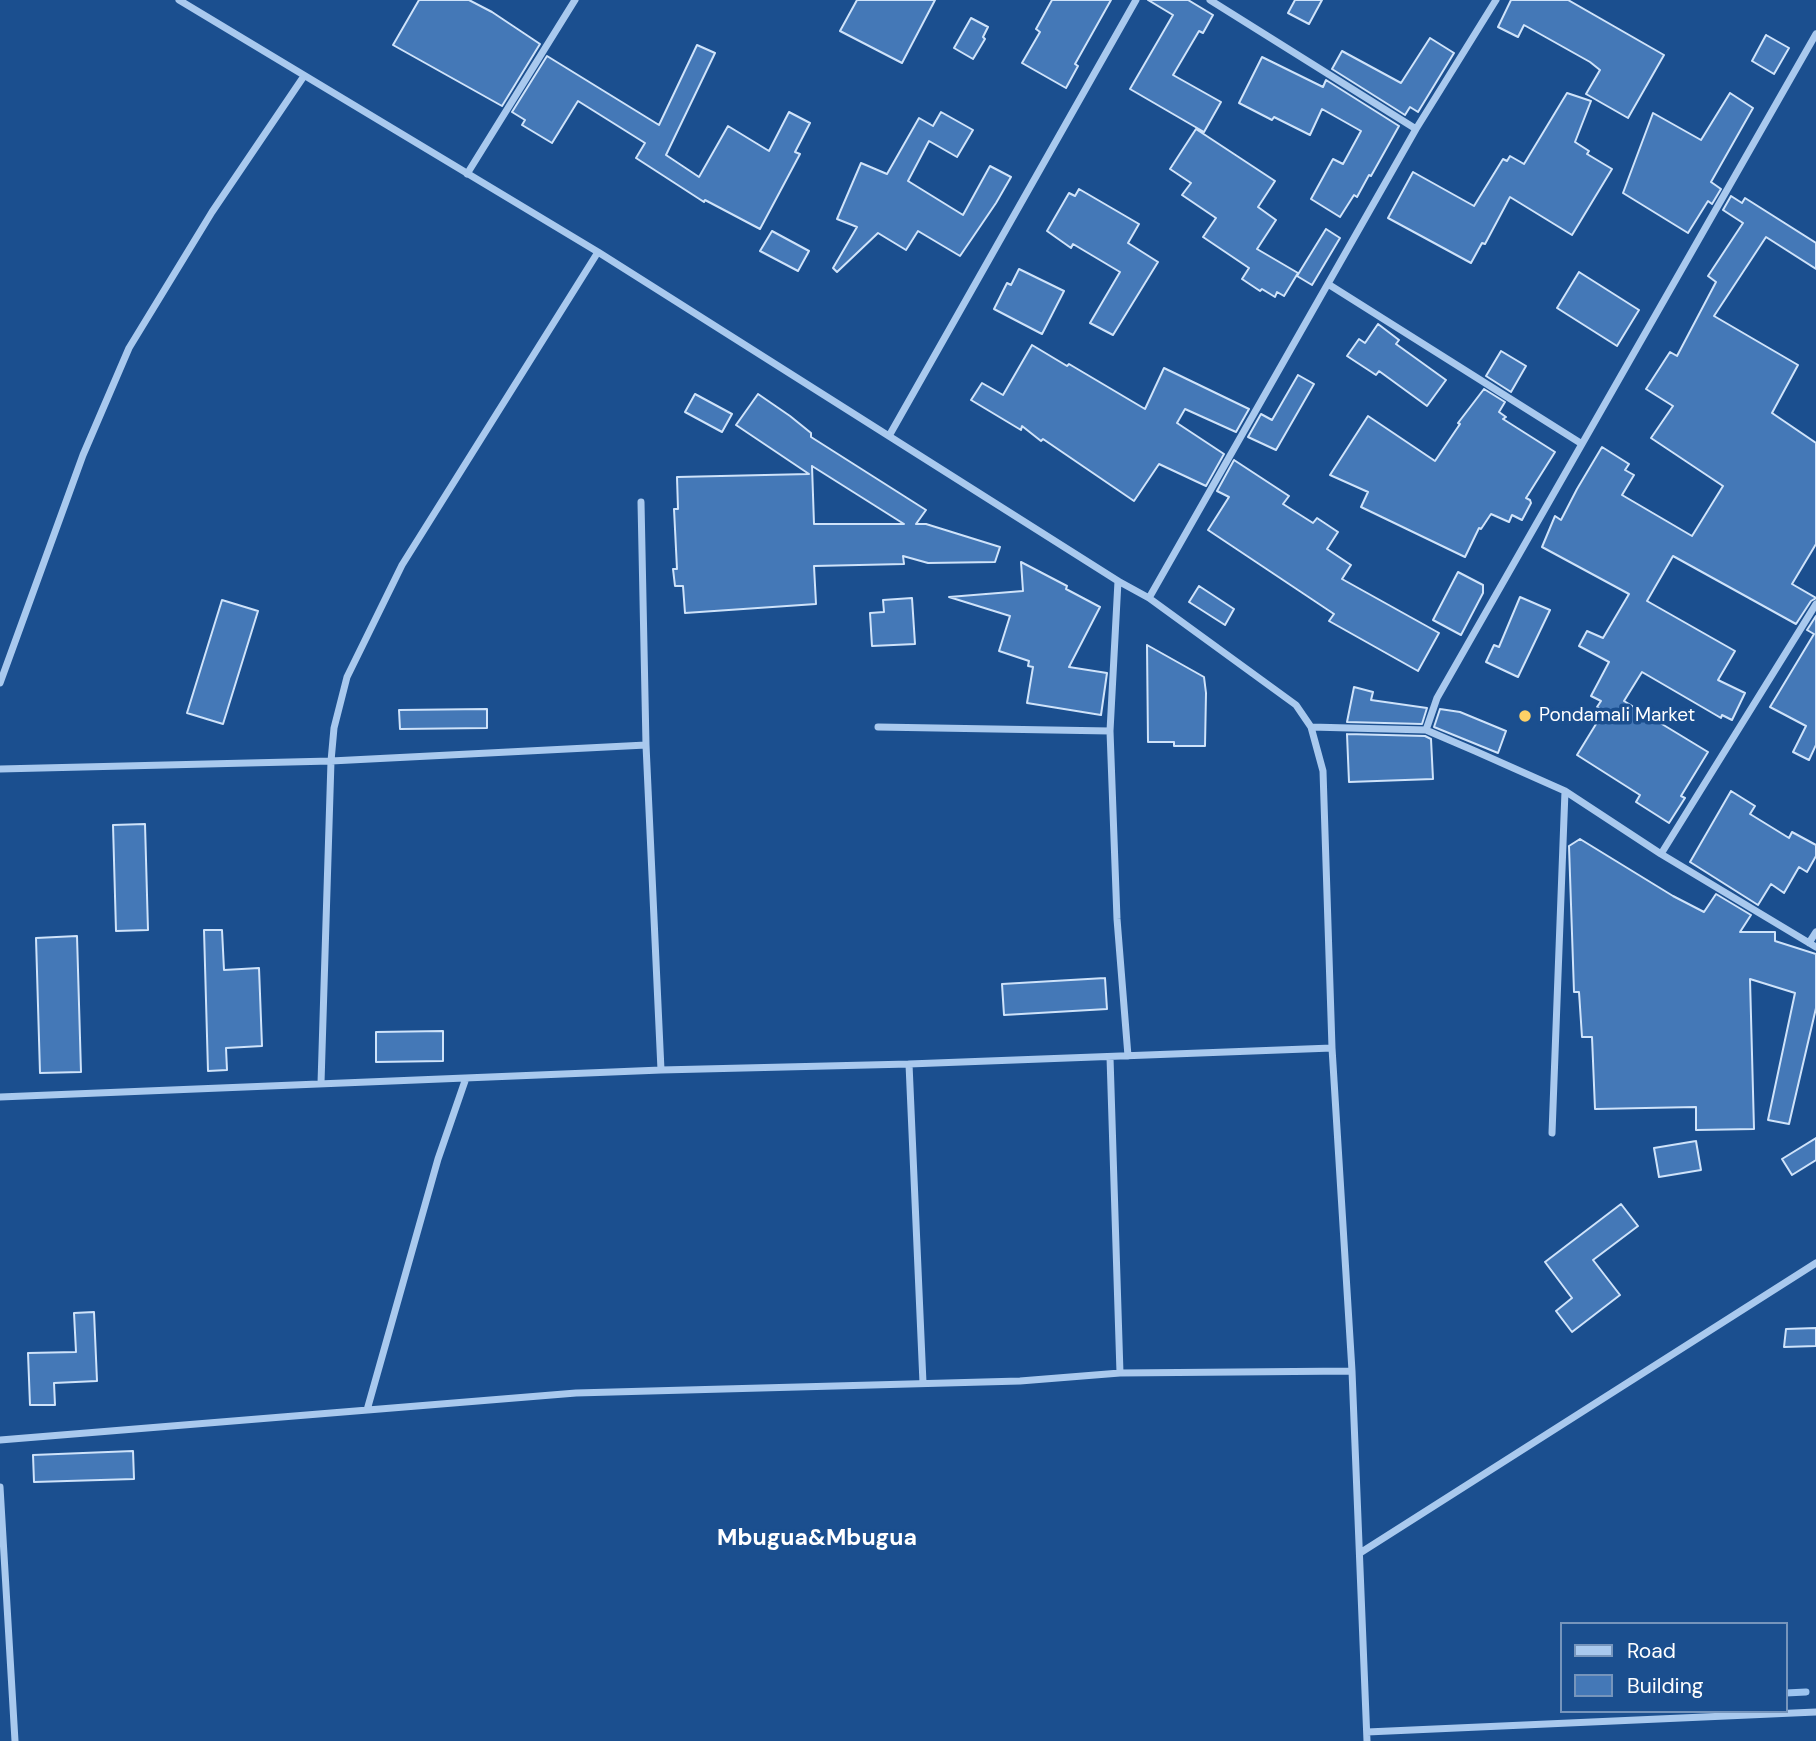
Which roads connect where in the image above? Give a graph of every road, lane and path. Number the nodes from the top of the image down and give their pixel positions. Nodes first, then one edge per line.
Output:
1 (179, 0) edge
2 (575, 0) edge
3 (1136, 0) edge
4 (1210, 0) edge
5 (1496, 0) edge
6 (1816, 34) edge
7 (304, 76) junction
8 (1416, 129) junction
9 (467, 174) junction
10 (598, 252) junction
11 (1328, 284) junction
12 (888, 436) junction
13 (1582, 444) junction
14 (641, 502) dead end
15 (1118, 581) junction
16 (1149, 598) junction
17 (1816, 604) edge
18 (0, 683) edge
19 (878, 727) dead end
20 (1311, 727) junction
21 (1426, 730) junction
22 (1110, 731) junction
23 (646, 745) junction
24 (331, 761) junction
25 (0, 769) edge
26 (1565, 791) junction
27 (1661, 854) junction
28 (1816, 932) edge
29 (1813, 945) edge
30 (1332, 1048) junction
31 (1128, 1056) junction
32 (1110, 1057) junction
33 (909, 1064) junction
34 (661, 1070) junction
35 (466, 1077) junction
36 (321, 1083) junction
37 (0, 1097) edge
38 (1552, 1133) dead end
39 (1816, 1262) edge
40 (1352, 1371) junction
41 (1120, 1373) junction
42 (923, 1383) junction
43 (367, 1410) junction
44 (0, 1440) edge
45 (0, 1487) edge
46 (1360, 1553) junction
47 (1816, 1712) edge
48 (1367, 1737) edge
49 (15, 1741) edge

1 - 7 street
2 - 9 street
3 - 12 street
4 - 8 street
5 - 8 street
6 - 13 street
7 - 9 street
7 - 18 street
8 - 11 street
9 - 10 street
10 - 12 street
10 - 24 street
11 - 13 street
11 - 16 street
12 - 15 street
13 - 21 street
14 - 23 street
15 - 16 street
15 - 22 street
16 - 20 street
17 - 27 street
19 - 22 street
20 - 21 street
20 - 30 street
21 - 26 street
22 - 31 street
23 - 24 street
23 - 34 street
24 - 25 street
24 - 36 street
26 - 27 street
26 - 38 street
27 - 29 street
28 - 29 street
30 - 31 street
30 - 40 street
31 - 32 street
32 - 33 street
32 - 41 street
33 - 34 street
33 - 42 street
34 - 35 street
35 - 36 street
35 - 43 street
36 - 37 street
39 - 46 street
40 - 41 street
40 - 46 street
41 - 42 street
42 - 43 street
43 - 44 street
45 - 49 street
46 - 48 street
47 - 48 street

